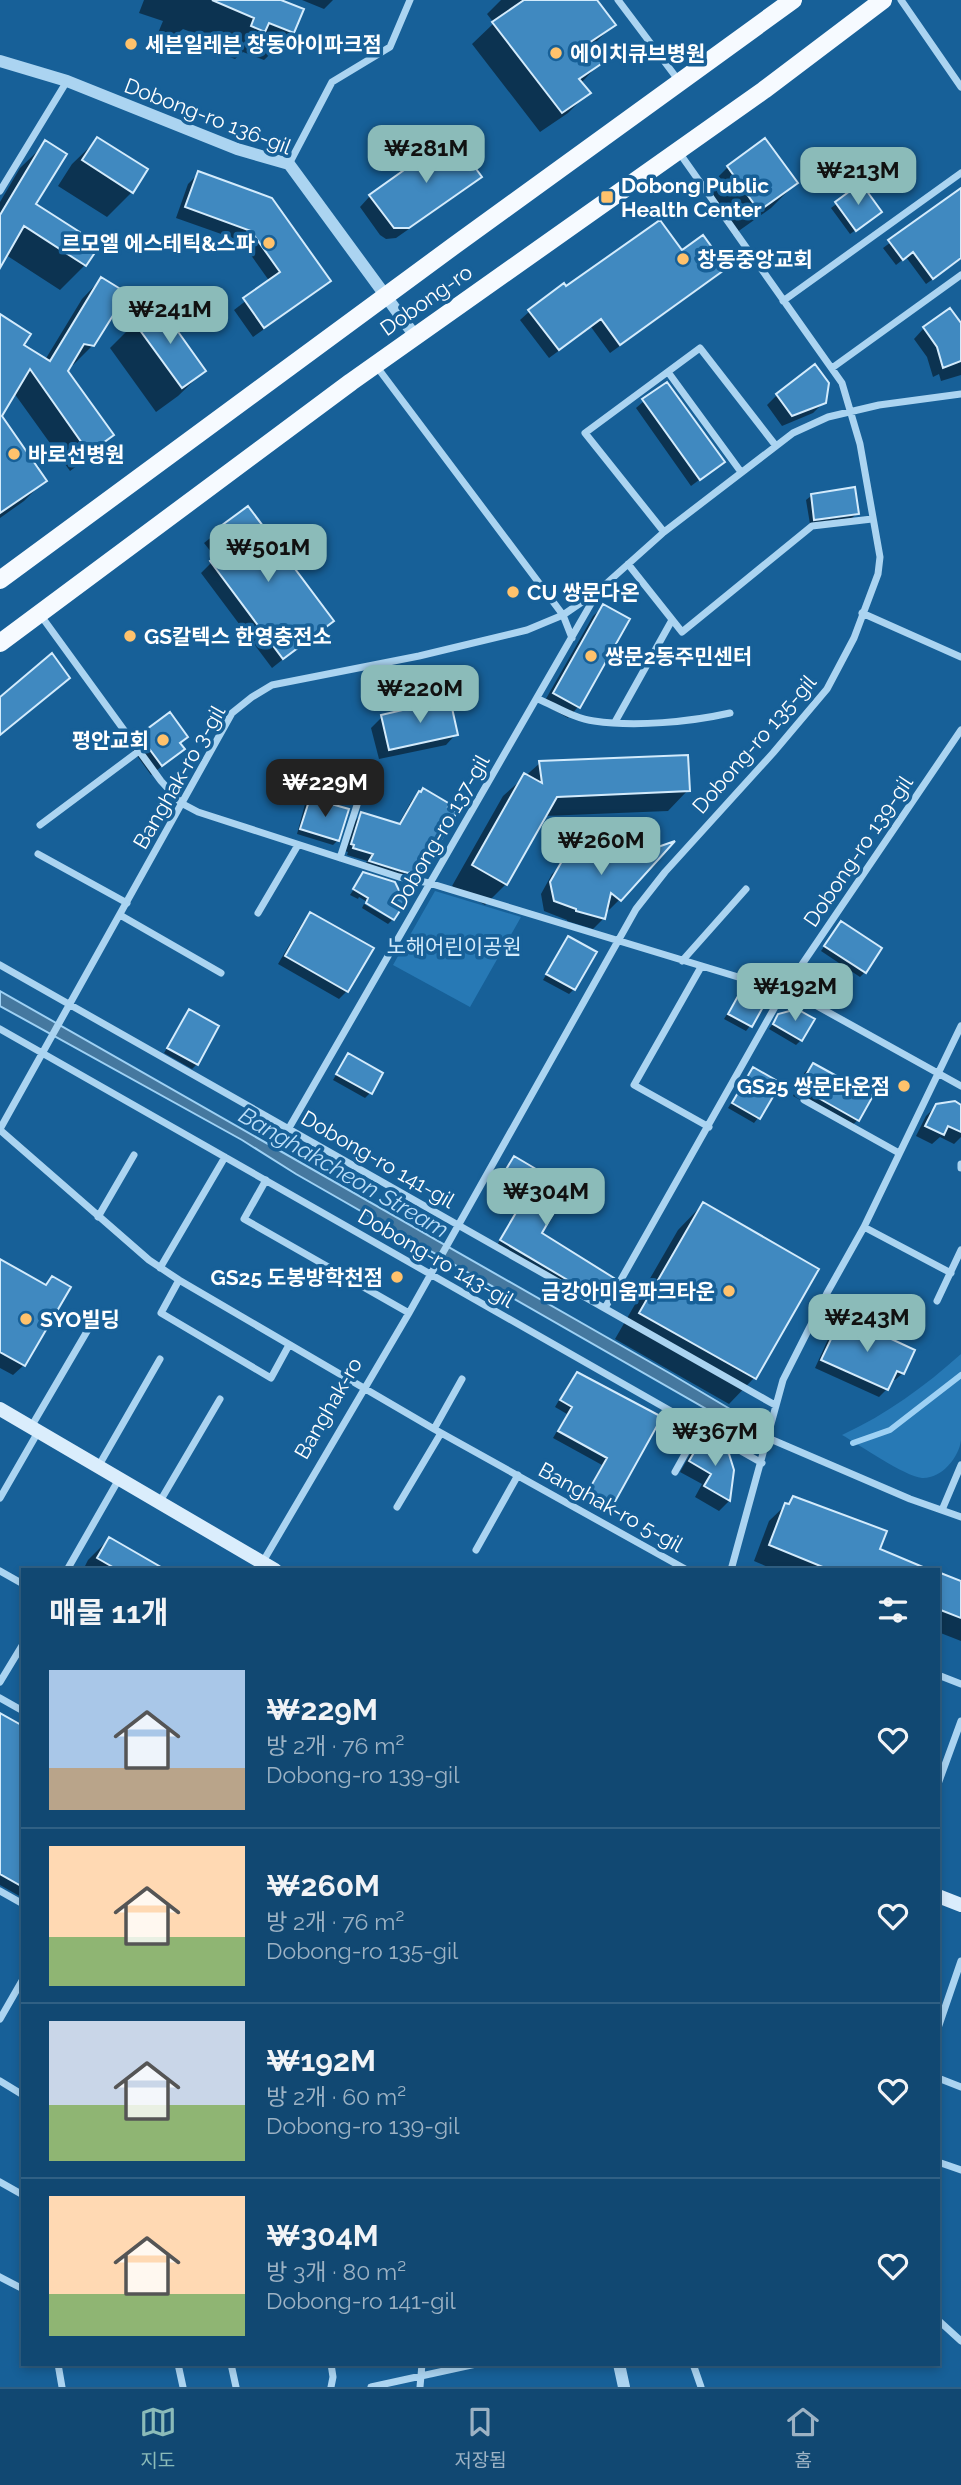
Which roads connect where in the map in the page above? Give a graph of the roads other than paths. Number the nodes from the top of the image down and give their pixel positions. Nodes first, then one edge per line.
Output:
1 (410, 0) edge
2 (618, 0) edge
3 (793, 0) edge
4 (883, 0) edge
5 (901, 0) edge
6 (0, 61) edge
7 (67, 81) junction
8 (680, 82) junction
9 (961, 87) edge
10 (677, 151) junction
11 (289, 164) junction
12 (961, 173) edge
13 (0, 191) edge
14 (961, 275) edge
15 (387, 297) junction
16 (783, 301) junction
17 (415, 336) junction
18 (375, 364) junction
19 (832, 368) junction
20 (668, 372) junction
21 (961, 394) edge
22 (852, 411) junction
23 (776, 446) junction
24 (741, 472) junction
25 (872, 519) junction
26 (664, 532) junction
27 (628, 564) junction
28 (0, 580) edge
29 (598, 591) junction
30 (38, 613) junction
31 (862, 613) junction
32 (563, 615) junction
33 (672, 620) junction
34 (572, 638) junction
35 (0, 643) edge
36 (961, 657) edge
37 (538, 699) junction
38 (730, 713) dead end
39 (615, 722) junction
40 (961, 730) edge
41 (139, 751) junction
42 (181, 803) junction
43 (357, 805) dead end
44 (40, 825) dead end
45 (298, 845) junction
46 (38, 854) dead end
47 (340, 858) junction
48 (429, 883) junction
49 (746, 889) dead end
50 (127, 903) junction
51 (258, 913) dead end
52 (120, 915) junction
53 (617, 942) junction
54 (682, 961) junction
55 (0, 965) edge
56 (701, 967) junction
57 (220, 973) dead end
58 (784, 991) junction
59 (71, 1005) junction
60 (961, 1026) edge
61 (0, 1029) edge
62 (43, 1053) junction
63 (937, 1074) junction
64 (961, 1086) edge
65 (804, 1100) dead end
66 (709, 1127) junction
67 (289, 1128) junction
68 (0, 1129) edge
69 (899, 1153) junction
70 (134, 1155) dead end
71 (225, 1157) junction
72 (266, 1180) junction
73 (99, 1217) junction
74 (458, 1225) junction
75 (864, 1227) junction
76 (961, 1250) edge
77 (160, 1268) junction
78 (951, 1273) junction
79 (430, 1274) junction
80 (179, 1280) junction
81 (937, 1301) dead end
82 (605, 1308) junction
83 (408, 1313) junction
84 (96, 1315) dead end
85 (289, 1345) junction
86 (160, 1359) dead end
87 (462, 1379) dead end
88 (363, 1389) junction
89 (220, 1399) dead end
90 (775, 1405) junction
91 (0, 1409) edge
92 (35, 1429) junction
93 (699, 1429) junction
94 (437, 1431) junction
95 (768, 1438) junction
96 (762, 1463) junction
97 (961, 1465) edge
98 (98, 1467) junction
99 (675, 1472) dead end
100 (518, 1475) junction
101 (120, 1479) junction
102 (0, 1497) edge
103 (159, 1503) junction
104 (397, 1507) dead end
105 (942, 1510) junction
106 (961, 1517) edge
107 (477, 1550) dead end
108 (265, 1567) edge
109 (68, 1568) edge
110 (683, 1568) edge
111 (732, 1568) edge
112 (0, 1571) edge
113 (21, 1583) edge
114 (21, 1647) edge
115 (940, 1676) edge
116 (0, 1682) edge
117 (961, 1684) edge
118 (0, 1699) edge
119 (21, 1710) edge
120 (961, 1721) edge
121 (940, 1779) edge
122 (0, 1891) edge
123 (940, 1897) edge
124 (21, 1903) edge
125 (961, 1905) edge
126 (961, 1961) edge
127 (21, 1982) edge
128 (0, 2018) edge
129 (940, 2022) edge
130 (940, 2079) edge
131 (0, 2081) edge
132 (961, 2087) edge
133 (21, 2094) edge
134 (940, 2163) edge
135 (961, 2170) edge
136 (0, 2182) edge
137 (21, 2194) edge
138 (0, 2277) edge
139 (21, 2288) edge
140 (940, 2322) edge
141 (961, 2341) edge
142 (58, 2366) edge
143 (178, 2366) edge
144 (231, 2366) edge
145 (331, 2366) edge
146 (422, 2366) edge
147 (467, 2366) edge
148 (619, 2366) edge
149 (694, 2366) edge
150 (420, 2376) junction
151 (62, 2387) edge
152 (183, 2387) edge
153 (236, 2387) edge
154 (331, 2387) edge
155 (372, 2387) edge
156 (420, 2387) edge
157 (624, 2387) edge
158 (701, 2387) edge

1 - 11 street
2 - 8 street
3 - 8 main road, Dobong-ro
4 - 10 main road, Dobong-ro
5 - 9 street
6 - 7 street, Dobong-ro 136-gil
7 - 11 street, Dobong-ro 136-gil
7 - 13 street
8 - 15 main road, Dobong-ro
10 - 16 street, Dobong-ro 135-gil
10 - 17 main road, Dobong-ro
11 - 15 street, Dobong-ro 136-gil
12 - 16 street
14 - 19 street
15 - 17 street, Dobong-ro 136-gil
15 - 28 main road, Dobong-ro
16 - 19 street, Dobong-ro 135-gil
17 - 18 main road, Dobong-ro
18 - 30 main road, Dobong-ro
18 - 32 street
19 - 22 street, Dobong-ro 135-gil
20 - 23 street
20 - 24 street
20 - 26 street
21 - 22 street, Banghak-ro 3-gil
22 - 23 street, Banghak-ro 3-gil
22 - 25 street, Dobong-ro 135-gil
23 - 24 street, Banghak-ro 3-gil
24 - 26 street, Banghak-ro 3-gil
25 - 31 street, Dobong-ro 135-gil
25 - 33 street
26 - 27 street, Banghak-ro 3-gil
27 - 29 street, Banghak-ro 3-gil
27 - 33 street
29 - 32 street, Banghak-ro 3-gil
29 - 34 street, Dobong-ro 137-gil
30 - 35 main road, Dobong-ro
30 - 41 street
31 - 36 street
31 - 53 street, Dobong-ro 135-gil
32 - 34 street
32 - 42 street, Banghak-ro 3-gil
33 - 39 street
34 - 37 street, Dobong-ro 137-gil
37 - 39 street
37 - 48 street, Dobong-ro 137-gil
38 - 39 street
40 - 58 street, Dobong-ro 139-gil
41 - 42 street
41 - 44 street
42 - 45 street
42 - 50 street, Banghak-ro 3-gil
43 - 47 street
45 - 47 street
45 - 51 street
46 - 50 street
47 - 48 street
48 - 53 street
48 - 67 street, Dobong-ro 137-gil
49 - 54 street
50 - 52 street, Banghak-ro 3-gil
52 - 57 street
52 - 59 street, Banghak-ro 3-gil
53 - 54 street
53 - 74 street, Dobong-ro 135-gil
54 - 56 street
55 - 59 street, Dobong-ro 141-gil
56 - 58 street
56 - 66 street
58 - 63 street
58 - 66 street, Dobong-ro 139-gil
59 - 62 street, Banghak-ro 3-gil
59 - 67 street, Dobong-ro 141-gil
60 - 63 street
61 - 62 street, Dobong-ro 143-gil
62 - 68 street
62 - 71 street, Dobong-ro 143-gil
63 - 64 street
63 - 69 street
65 - 69 street
66 - 82 street, Dobong-ro 139-gil
67 - 74 street, Dobong-ro 141-gil
68 - 73 street
69 - 75 street
70 - 73 street
71 - 72 street, Dobong-ro 143-gil
71 - 77 street
72 - 79 street, Dobong-ro 143-gil
72 - 83 street
73 - 77 street
74 - 79 street, Dobong-ro 135-gil
74 - 82 street, Dobong-ro 141-gil
75 - 78 street
75 - 90 street
76 - 78 street
77 - 80 street
78 - 81 street
79 - 83 street, Banghak-ro
79 - 93 street, Dobong-ro 143-gil
80 - 85 street
80 - 85 street
82 - 90 street, Dobong-ro 141-gil
83 - 88 street, Banghak-ro
84 - 92 street
85 - 88 street
86 - 98 street
87 - 94 street
88 - 94 street, Banghak-ro 5-gil
88 - 108 street, Banghak-ro
89 - 103 street
90 - 95 street
91 - 92 main road, Banghak-ro
92 - 98 main road, Banghak-ro
92 - 102 street
93 - 96 street, Dobong-ro 143-gil
93 - 99 street
94 - 100 street, Banghak-ro 5-gil
94 - 104 street
95 - 96 street
95 - 105 street
96 - 111 street
97 - 105 street
98 - 101 main road, Banghak-ro
100 - 107 street, Banghak-ro 5-gil
100 - 110 street, Banghak-ro 5-gil
101 - 103 main road, Banghak-ro
101 - 109 street
103 - 108 main road, Banghak-ro
105 - 106 street
112 - 113 street
114 - 116 street
115 - 117 street
118 - 119 street
120 - 121 street
122 - 124 street
123 - 125 main road
126 - 129 street
127 - 128 street
130 - 132 street
131 - 133 street
134 - 135 street
136 - 137 street
138 - 139 street
140 - 141 street
142 - 151 street
143 - 152 street
144 - 153 street
145 - 154 street
146 - 150 street
147 - 150 street
148 - 157 street
149 - 158 street
150 - 155 street
150 - 156 street

